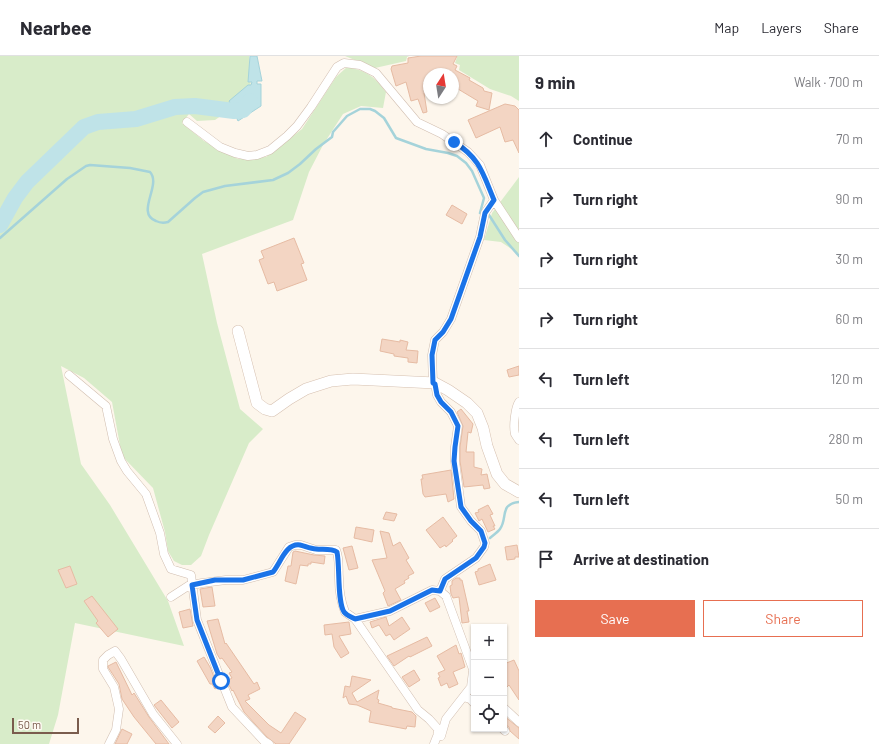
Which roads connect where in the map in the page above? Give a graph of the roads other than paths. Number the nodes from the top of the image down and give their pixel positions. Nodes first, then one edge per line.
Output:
1 (187, 122) dead end
2 (494, 200) junction
3 (519, 238) edge
4 (238, 331) dead end
5 (69, 375) dead end
6 (434, 383) junction
7 (519, 402) edge
8 (519, 440) edge
9 (519, 492) edge
10 (192, 585) junction
11 (440, 591) junction
12 (171, 597) dead end
13 (355, 619) junction
14 (471, 663) edge
15 (471, 687) edge
16 (464, 697) junction
17 (471, 700) edge
18 (507, 711) edge
19 (519, 722) edge
20 (109, 744) edge
21 (177, 744) edge
22 (269, 744) edge
23 (436, 744) edge

1 - 2 street
2 - 3 street
2 - 6 street
4 - 6 street
5 - 10 street
6 - 9 street
6 - 11 street
7 - 8 street
10 - 12 street
10 - 13 street
10 - 22 street
11 - 13 street
11 - 14 street
13 - 23 street
15 - 16 street
16 - 17 street
16 - 23 street
18 - 19 street
20 - 21 street

